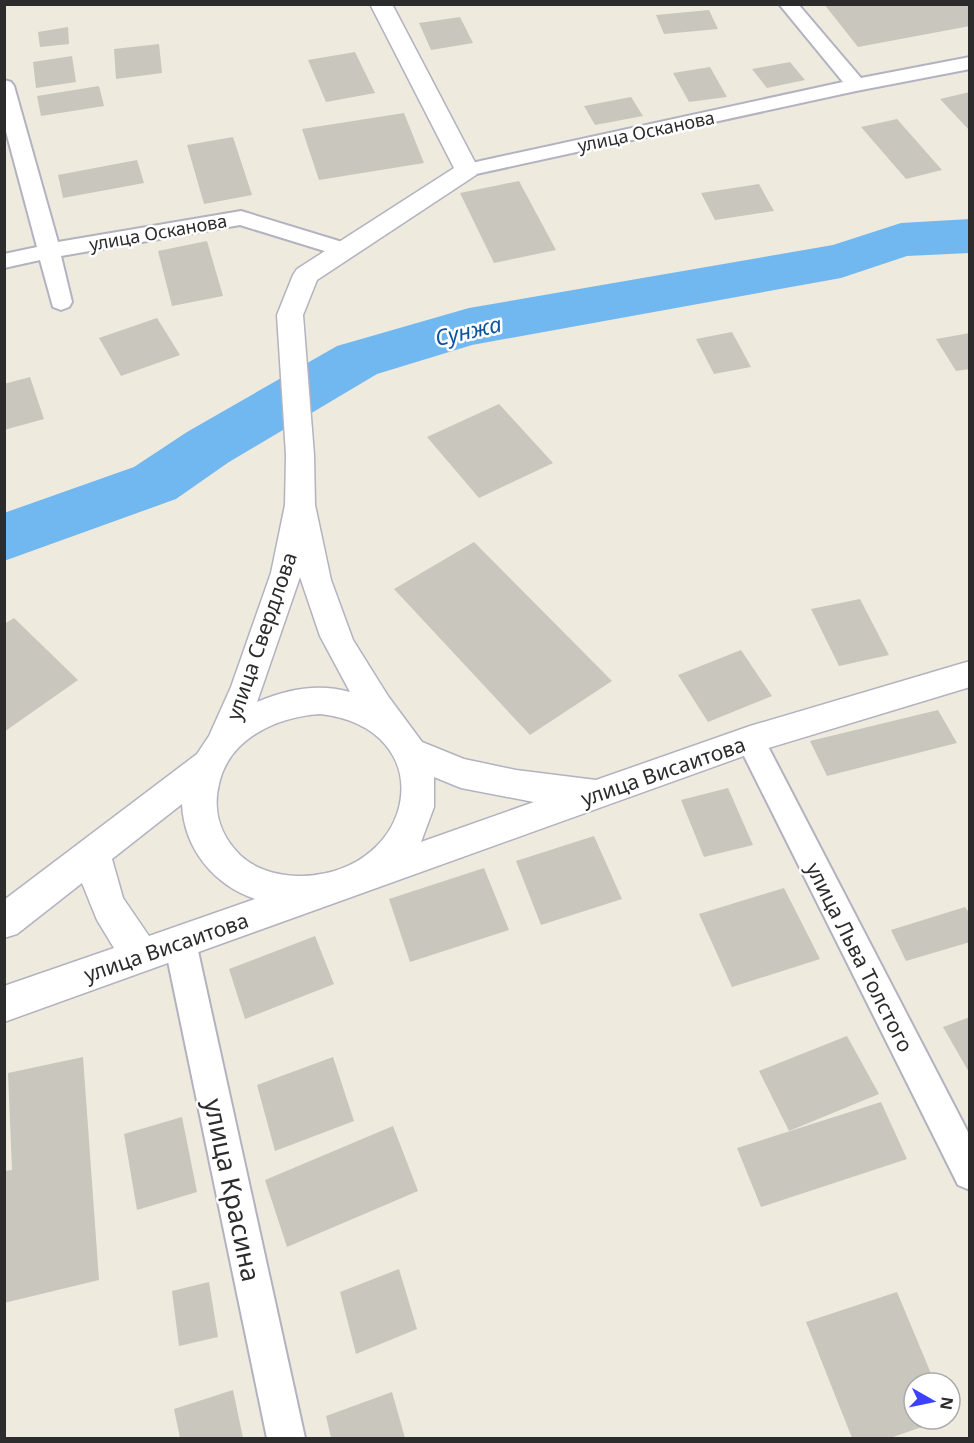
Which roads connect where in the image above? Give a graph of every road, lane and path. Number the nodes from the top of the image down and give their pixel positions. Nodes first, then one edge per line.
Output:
1 (381, 4) edge
2 (788, 4) edge
3 (969, 63) edge
4 (4, 86) edge
5 (856, 86) junction
6 (466, 170) junction
7 (344, 250) junction
8 (49, 251) junction
9 (4, 261) edge
10 (61, 302) dead end
11 (290, 315) joint
12 (300, 505) junction
13 (969, 674) edge
14 (750, 740) junction
15 (401, 741) junction
16 (216, 753) junction
17 (598, 794) junction
18 (93, 854) junction
19 (343, 885) junction
20 (4, 922) edge
21 (180, 942) junction
22 (141, 955) junction
23 (4, 1004) edge
24 (969, 1173) edge
25 (286, 1438) edge

1 - 6 street
2 - 5 street
3 - 5 street, улица Осканова
4 - 8 street
5 - 6 street, улица Осканова
6 - 7 street, улица Осканова
7 - 8 street, улица Осканова
7 - 11 street, улица Осканова
8 - 9 street, улица Осканова
8 - 10 street
11 - 12 street, улица Свердлова
12 - 15 street
12 - 16 street, улица Свердлова
13 - 14 street, улица Висаитова
14 - 17 street, улица Висаитова
14 - 24 street, улица Льва Толстого
15 - 16 street
15 - 17 street
15 - 19 street
16 - 18 street, улица Свердлова
16 - 19 street
17 - 19 street, улица Висаитова
18 - 20 street, улица Свердлова
18 - 22 street
19 - 21 street, улица Висаитова
21 - 22 street, улица Висаитова
21 - 25 street, улица Красина
22 - 23 street, улица Висаитова

